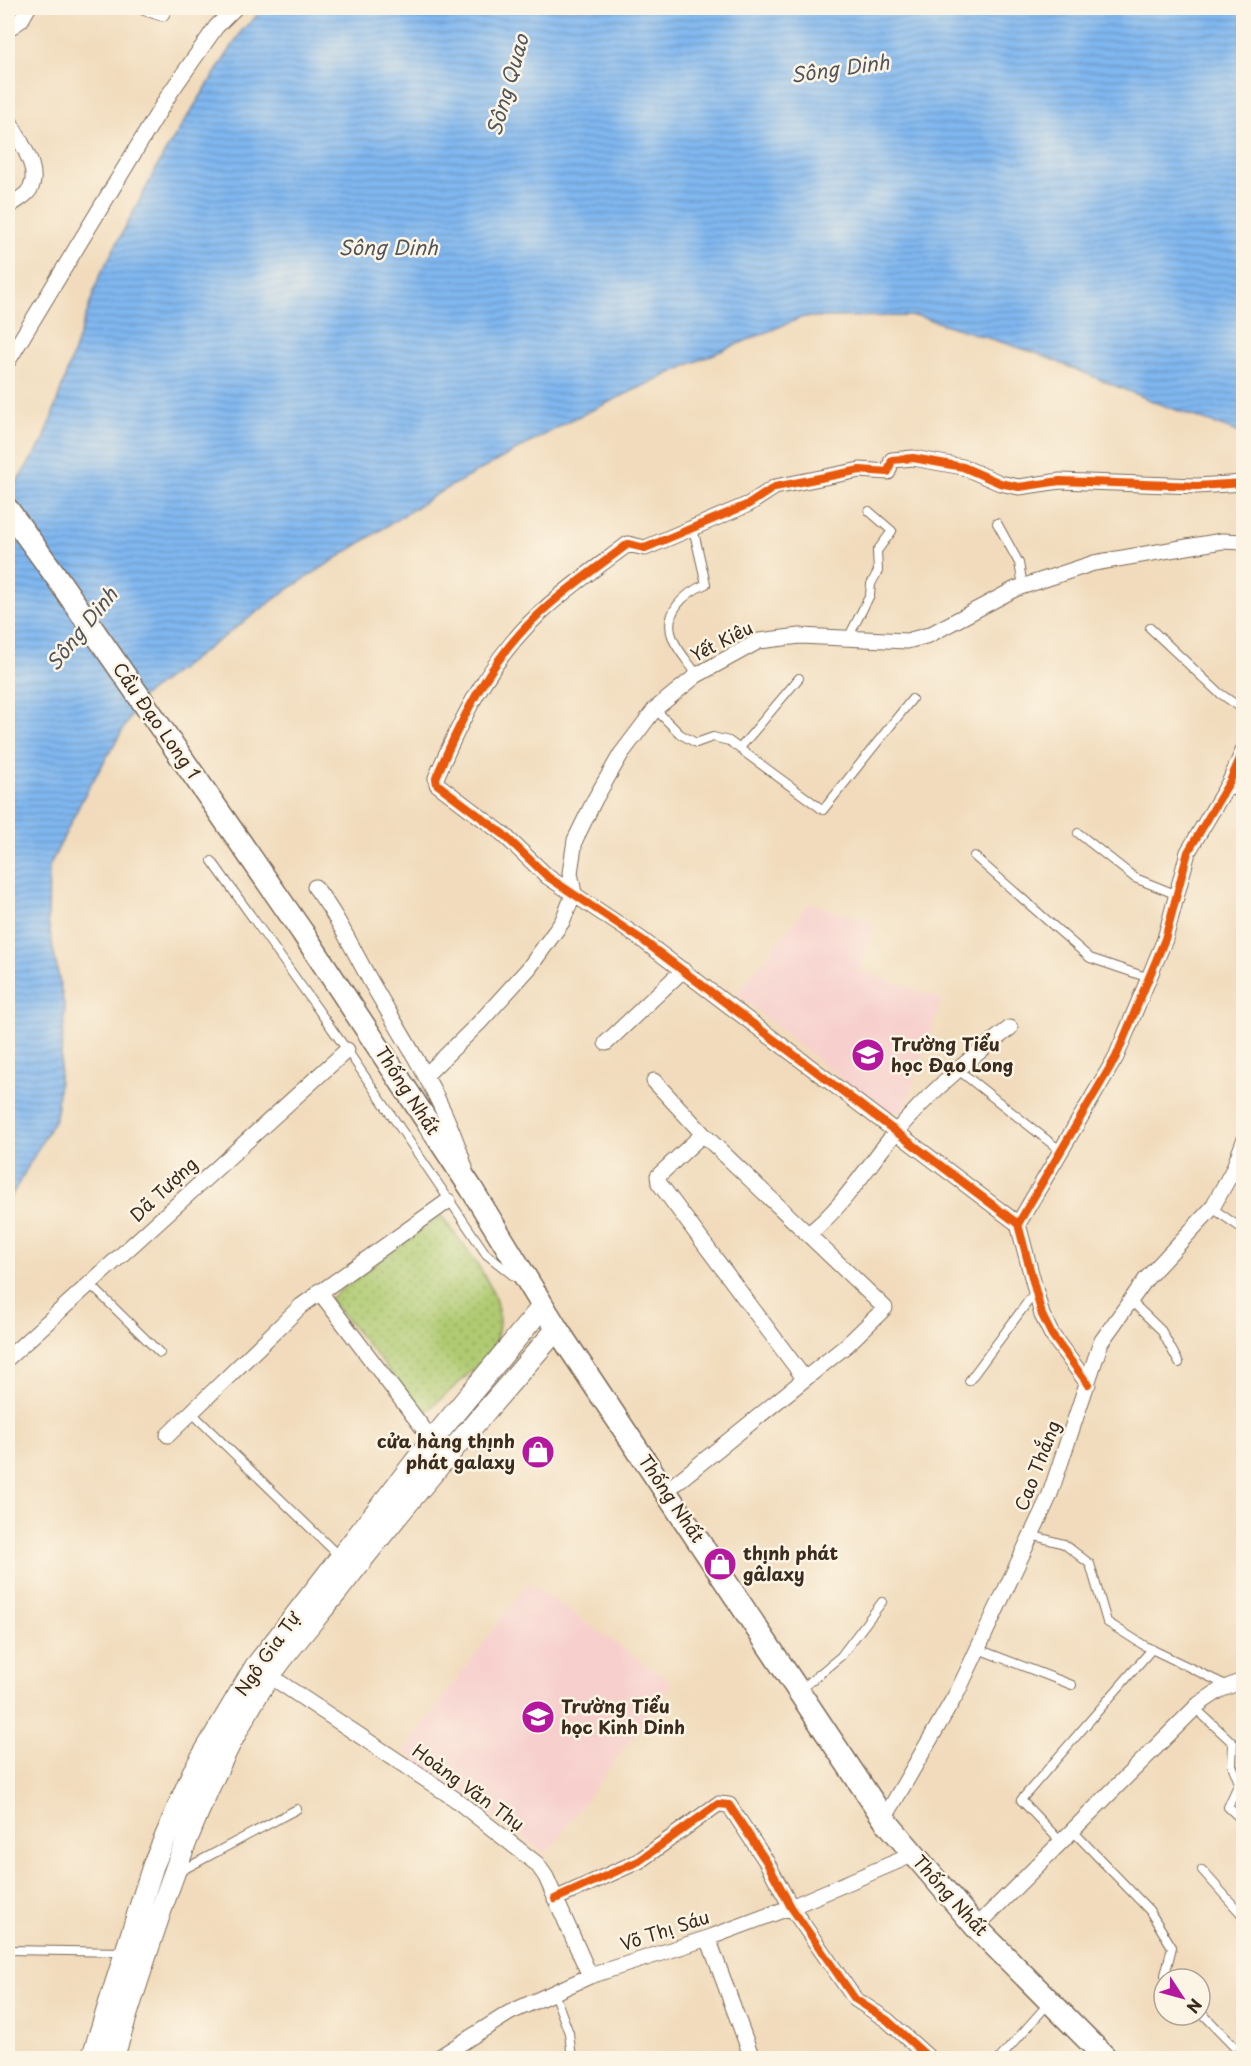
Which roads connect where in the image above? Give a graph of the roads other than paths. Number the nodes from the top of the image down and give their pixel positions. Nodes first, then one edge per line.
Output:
1 (28, 8) edge
2 (146, 8) edge
3 (235, 8) edge
4 (162, 13) dead end
5 (8, 29) edge
6 (8, 118) edge
7 (8, 207) edge
8 (8, 361) edge
9 (1244, 483) edge
10 (8, 510) edge
11 (869, 511) dead end
12 (997, 523) dead end
13 (693, 528) junction
14 (1244, 543) edge
15 (1023, 586) junction
16 (1150, 628) dead end
17 (848, 638) junction
18 (697, 675) junction
19 (799, 678) dead end
20 (912, 699) dead end
21 (655, 709) junction
22 (1244, 710) edge
23 (740, 748) junction
24 (1244, 749) edge
25 (1230, 781) junction
26 (1244, 796) edge
27 (1078, 833) dead end
28 (974, 856) dead end
29 (212, 861) dead end
30 (315, 887) dead end
31 (574, 893) junction
32 (1175, 894) junction
33 (303, 933) joint
34 (683, 970) junction
35 (1149, 978) junction
36 (1010, 1028) dead end
37 (606, 1043) dead end
38 (347, 1050) junction
39 (957, 1069) junction
40 (426, 1075) junction
41 (654, 1081) dead end
42 (896, 1131) junction
43 (703, 1134) junction
44 (1244, 1141) edge
45 (1061, 1151) junction
46 (471, 1188) junction
47 (448, 1201) junction
48 (1212, 1208) junction
49 (1018, 1224) junction
50 (1244, 1230) edge
51 (808, 1234) junction
52 (90, 1284) junction
53 (1036, 1290) junction
54 (318, 1292) junction
55 (538, 1299) junction
56 (1130, 1300) junction
57 (557, 1329) junction
58 (160, 1353) dead end
59 (8, 1358) edge
60 (1179, 1363) dead end
61 (804, 1378) junction
62 (969, 1382) dead end
63 (1088, 1384) junction
64 (191, 1412) junction
65 (168, 1435) dead end
66 (432, 1440) junction
67 (449, 1454) junction
68 (666, 1491) junction
69 (1031, 1534) junction
70 (369, 1535) junction
71 (340, 1557) junction
72 (882, 1602) dead end
73 (978, 1649) junction
74 (1152, 1649) junction
75 (262, 1672) junction
76 (1244, 1680) edge
77 (1072, 1684) dead end
78 (1228, 1686) junction
79 (798, 1690) junction
80 (1195, 1708) junction
81 (297, 1809) dead end
82 (884, 1819) junction
83 (1244, 1822) edge
84 (1072, 1830) junction
85 (1060, 1842) junction
86 (912, 1855) junction
87 (153, 1866) junction
88 (1202, 1870) dead end
89 (175, 1874) junction
90 (555, 1899) junction
91 (791, 1907) junction
92 (1242, 1913) edge
93 (976, 1927) junction
94 (708, 1938) junction
95 (8, 1950) edge
96 (135, 1955) junction
97 (1167, 1967) edge
98 (590, 1976) junction
99 (554, 1993) junction
100 (1050, 2002) junction
101 (1212, 2023) edge
102 (1234, 2046) dead end
103 (92, 2058) edge
104 (113, 2058) edge
105 (438, 2058) edge
106 (572, 2058) edge
107 (752, 2058) edge
108 (929, 2058) edge
109 (1000, 2058) edge
110 (1106, 2058) edge

1 - 5 street
2 - 4 street
3 - 8 street
6 - 7 street
9 - 13 street
10 - 33 main road, Cầu Đạo Long 1
11 - 17 lane
12 - 15 lane
13 - 18 lane
13 - 31 street
14 - 15 street, Yết Kiêu
15 - 17 street, Yết Kiêu
16 - 22 lane
17 - 18 street, Yết Kiêu
18 - 21 street, Yết Kiêu
19 - 23 lane
20 - 23 lane
21 - 23 lane
21 - 31 street, Yết Kiêu
24 - 25 street
25 - 26 street
25 - 32 street
27 - 32 lane
28 - 35 lane
29 - 38 lane
30 - 40 street
31 - 34 street
31 - 40 street, Yết Kiêu
32 - 35 street
33 - 46 main road, Thống Nhất
34 - 37 street
34 - 42 street
35 - 45 street
36 - 39 street
38 - 47 lane
38 - 52 street, Dã Tượng
39 - 42 street
39 - 45 lane
40 - 46 street
41 - 43 street
42 - 49 street
42 - 51 street
43 - 51 street
43 - 61 street
44 - 48 street, Cao Thắng
45 - 49 street
46 - 55 main road, Thống Nhất
47 - 54 street
47 - 55 lane
48 - 50 lane
48 - 56 street, Cao Thắng
49 - 53 street
51 - 61 street
52 - 58 lane
52 - 59 street, Dã Tượng
53 - 62 lane
53 - 63 street
54 - 64 street
54 - 66 street
55 - 57 main road, Thống Nhất
55 - 66 main road, Ngô Gia Tự
56 - 60 lane
56 - 63 street, Cao Thắng
57 - 67 main road, Ngô Gia Tự
57 - 68 main road, Thống Nhất
61 - 68 street
63 - 69 street, Cao Thắng
64 - 65 street
64 - 71 lane
66 - 67 main road
66 - 70 main road, Ngô Gia Tự
67 - 70 main road, Ngô Gia Tự
68 - 79 main road, Thống Nhất
69 - 73 street, Cao Thắng
69 - 74 lane
70 - 71 main road, Ngô Gia Tự
70 - 75 main road, Ngô Gia Tự
71 - 75 main road, Ngô Gia Tự
72 - 79 lane
73 - 77 lane
73 - 82 street, Cao Thắng
74 - 78 lane
74 - 85 lane
75 - 87 main road, Ngô Gia Tự
75 - 89 main road, Ngô Gia Tự
75 - 90 street, Hoàng Văn Thụ
76 - 78 street
78 - 80 street
79 - 82 main road, Thống Nhất
80 - 83 lane
80 - 84 street
81 - 89 lane
82 - 86 main road, Thống Nhất
84 - 85 street
84 - 97 lane
85 - 93 street
86 - 91 street, Võ Thị Sáu
86 - 93 main road, Thống Nhất
87 - 89 main road
87 - 96 main road, Ngô Gia Tự
88 - 92 lane
89 - 96 main road, Ngô Gia Tự
90 - 91 street
90 - 98 street, Hoàng Văn Thụ
91 - 94 street, Võ Thị Sáu
91 - 108 street
93 - 100 main road, Thống Nhất
94 - 98 street, Võ Thị Sáu
94 - 107 street
95 - 96 lane
96 - 103 main road, Ngô Gia Tự
96 - 104 main road, Ngô Gia Tự
98 - 99 street, Võ Thị Sáu
99 - 105 street, Võ Thị Sáu
99 - 106 lane
100 - 109 lane
100 - 110 main road, Thống Nhất
101 - 102 lane

